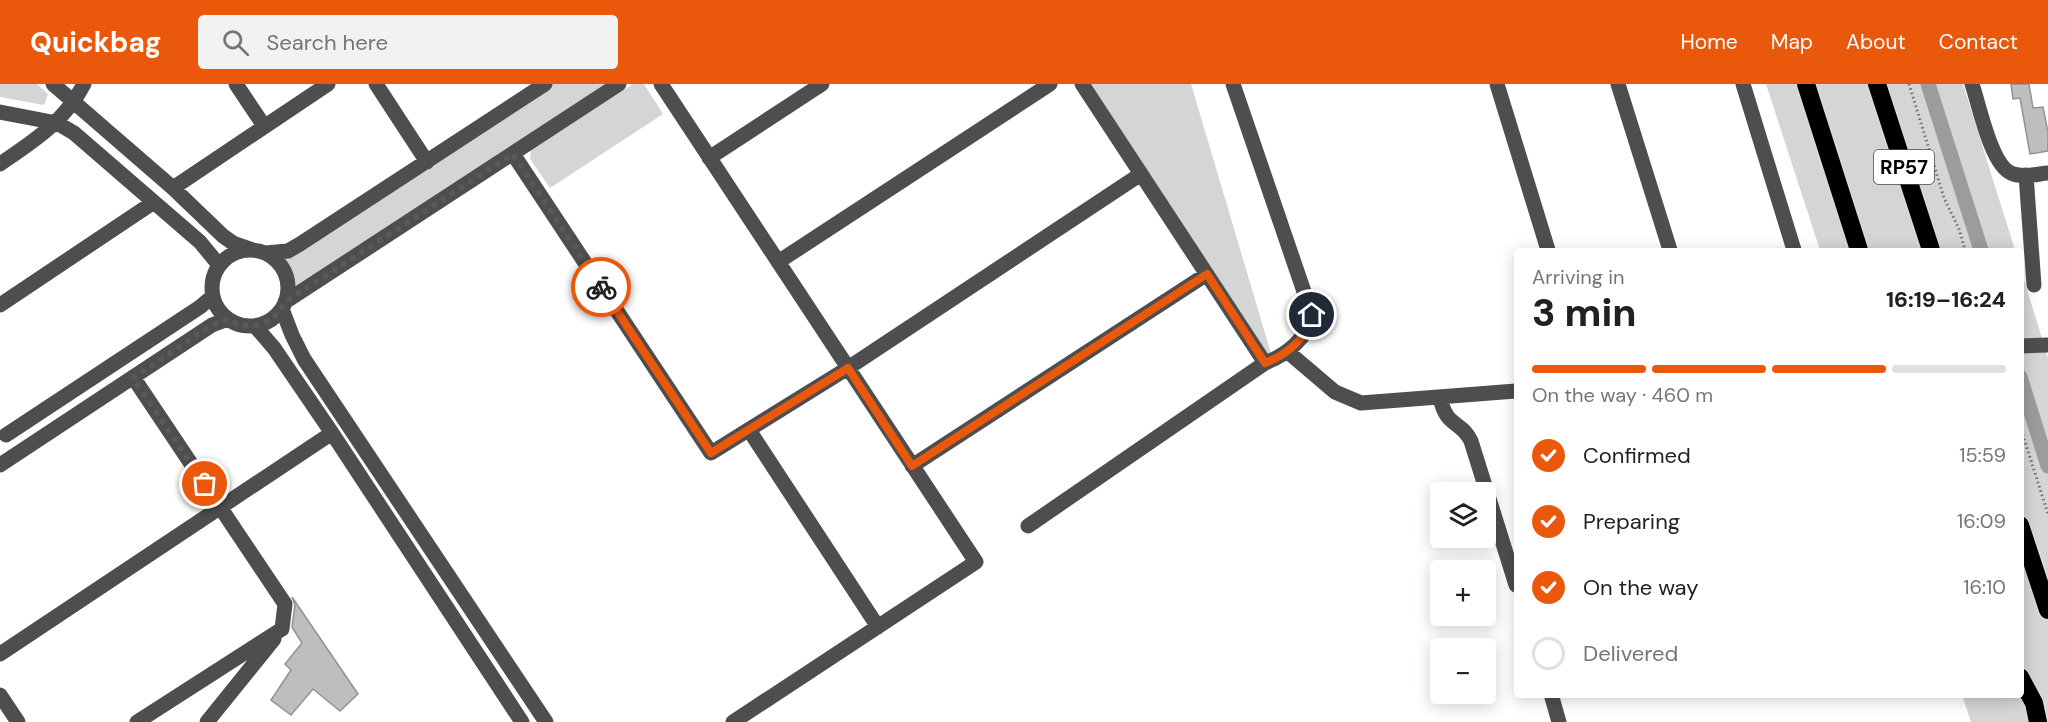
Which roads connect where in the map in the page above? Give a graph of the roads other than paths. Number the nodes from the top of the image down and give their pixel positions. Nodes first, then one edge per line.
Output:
1 (53, 84) edge
2 (84, 84) edge
3 (236, 84) edge
4 (328, 84) edge
5 (376, 84) edge
6 (545, 84) edge
7 (619, 84) edge
8 (661, 84) edge
9 (822, 84) edge
10 (1050, 84) edge
11 (1082, 84) edge
12 (1233, 84) edge
13 (1497, 84) edge
14 (1618, 84) edge
15 (1743, 84) edge
16 (1806, 84) edge
17 (1877, 84) edge
18 (1972, 84) edge
19 (523, 90) edge
20 (75, 103) junction
21 (0, 112) edge
22 (57, 123) junction
23 (264, 126) junction
24 (513, 154) junction
25 (709, 158) junction
26 (427, 162) junction
27 (0, 164) edge
28 (2048, 173) edge
29 (1141, 174) junction
30 (2026, 175) junction
31 (173, 188) junction
32 (154, 202) junction
33 (1547, 248) edge
34 (1669, 248) edge
35 (1793, 248) edge
36 (1858, 248) edge
37 (1930, 248) edge
38 (259, 251) junction
39 (777, 262) junction
40 (219, 265) junction
41 (1207, 274) junction
42 (2034, 285) dead end
43 (213, 296) junction
44 (0, 305) edge
45 (284, 306) junction
46 (228, 319) junction
47 (255, 326) junction
48 (2048, 345) edge
49 (2024, 346) edge
50 (1287, 352) junction
51 (1265, 363) junction
52 (848, 368) junction
53 (133, 378) junction
54 (1514, 391) edge
55 (1440, 397) junction
56 (749, 430) junction
57 (3, 431) edge
58 (332, 433) junction
59 (18, 453) junction
60 (0, 465) edge
61 (912, 466) junction
62 (220, 507) junction
63 (1028, 526) dead end
64 (2024, 537) edge
65 (1514, 578) edge
66 (469, 606) junction
67 (2048, 610) edge
68 (453, 617) junction
69 (878, 627) junction
70 (282, 629) junction
71 (0, 654) edge
72 (2024, 685) edge
73 (0, 695) edge
74 (1552, 698) edge
75 (11, 719) edge
76 (137, 722) edge
77 (207, 722) edge
78 (522, 722) edge
79 (546, 722) edge
80 (734, 722) edge
81 (1559, 722) edge
82 (2037, 722) edge

1 - 20 street
2 - 20 street
3 - 23 street
4 - 23 street
5 - 26 street
6 - 19 street
7 - 24 street
8 - 25 street
9 - 25 street
10 - 39 street
11 - 29 street
12 - 50 street
13 - 33 street
14 - 34 street
15 - 35 street
16 - 36 highway
17 - 37 highway, RP57
18 - 30 street
19 - 26 street
20 - 22 street
20 - 31 street
21 - 22 street
22 - 27 street
22 - 32 street
23 - 31 street
24 - 45 street
24 - 56 street
25 - 39 street
26 - 38 street
28 - 30 street
29 - 41 street
29 - 52 street
30 - 42 street
31 - 38 street
32 - 40 street
32 - 44 street
38 - 40 street
38 - 45 street
39 - 52 street
40 - 43 street
41 - 51 street
41 - 61 street
43 - 46 street
43 - 57 street
45 - 47 street
45 - 66 street
46 - 47 street
46 - 53 street
47 - 58 street
48 - 49 street
50 - 51 street
50 - 55 street
51 - 63 street
52 - 56 street
52 - 61 street
53 - 59 street
53 - 62 street
54 - 55 street
55 - 65 street
56 - 69 street
57 - 59 street
58 - 62 street
58 - 68 street
59 - 60 street
61 - 69 street
62 - 70 street
62 - 71 street
64 - 67 highway
66 - 68 street
66 - 79 street
68 - 78 street
69 - 80 street
70 - 76 street
70 - 77 street
72 - 82 highway
73 - 75 street
74 - 81 street

